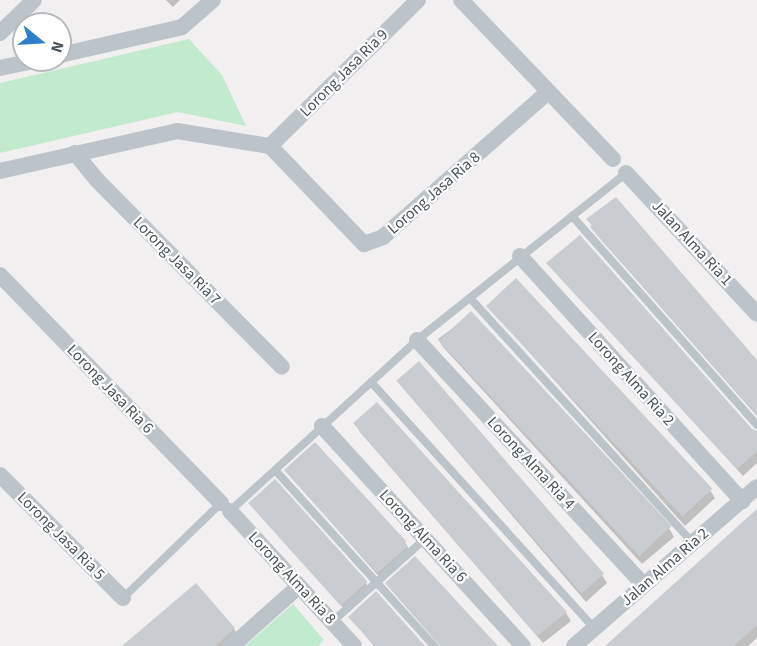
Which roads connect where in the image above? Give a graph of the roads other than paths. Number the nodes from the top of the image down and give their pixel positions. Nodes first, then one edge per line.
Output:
1 (34, 0) edge
2 (213, 0) edge
3 (418, 0) edge
4 (461, 0) edge
5 (0, 33) edge
6 (72, 52) edge
7 (547, 93) junction
8 (270, 146) junction
9 (75, 153) junction
10 (613, 159) dead end
11 (0, 171) edge
12 (626, 173) joint
13 (572, 216) junction
14 (520, 256) junction
15 (0, 275) edge
16 (470, 298) junction
17 (757, 314) edge
18 (417, 340) junction
19 (282, 367) dead end
20 (370, 382) junction
21 (757, 425) edge
22 (322, 426) junction
23 (276, 471) junction
24 (0, 475) edge
25 (757, 488) edge
26 (742, 501) junction
27 (225, 507) junction
28 (426, 538) junction
29 (693, 543) junction
30 (378, 582) junction
31 (644, 585) junction
32 (299, 586) junction
33 (123, 598) joint
34 (332, 622) junction
35 (594, 628) junction
36 (232, 646) edge
37 (354, 646) edge
38 (434, 646) edge
39 (523, 646) edge
40 (574, 646) edge

1 - 5 street
2 - 6 street
3 - 8 street, Lorong Jasa Ria 9
4 - 7 street
7 - 8 street, Lorong Jasa Ria 8
7 - 10 street
8 - 9 street
9 - 11 street
9 - 19 street, Lorong Jasa Ria 7
12 - 13 lane
12 - 17 street, Jalan Alma Ria 1
13 - 14 lane
13 - 21 lane
14 - 16 lane
14 - 26 street, Lorong Alma Ria 2
15 - 27 street, Lorong Jasa Ria 6
16 - 18 lane
16 - 29 lane
18 - 20 lane
18 - 31 street, Lorong Alma Ria 4
20 - 22 lane
20 - 35 lane
22 - 23 lane
22 - 28 street, Lorong Alma Ria 6
23 - 27 lane
23 - 30 lane
24 - 33 street, Lorong Jasa Ria 5
25 - 26 street, Jalan Alma Ria 2
26 - 29 street, Jalan Alma Ria 2
27 - 32 street, Lorong Alma Ria 8
27 - 33 lane
28 - 30 lane
28 - 39 street, Lorong Alma Ria 6
29 - 31 street, Jalan Alma Ria 2
30 - 34 lane
30 - 38 lane
31 - 35 street, Jalan Alma Ria 2
32 - 34 street, Lorong Alma Ria 8
32 - 36 street
34 - 37 street, Lorong Alma Ria 8
35 - 40 street, Jalan Alma Ria 2

